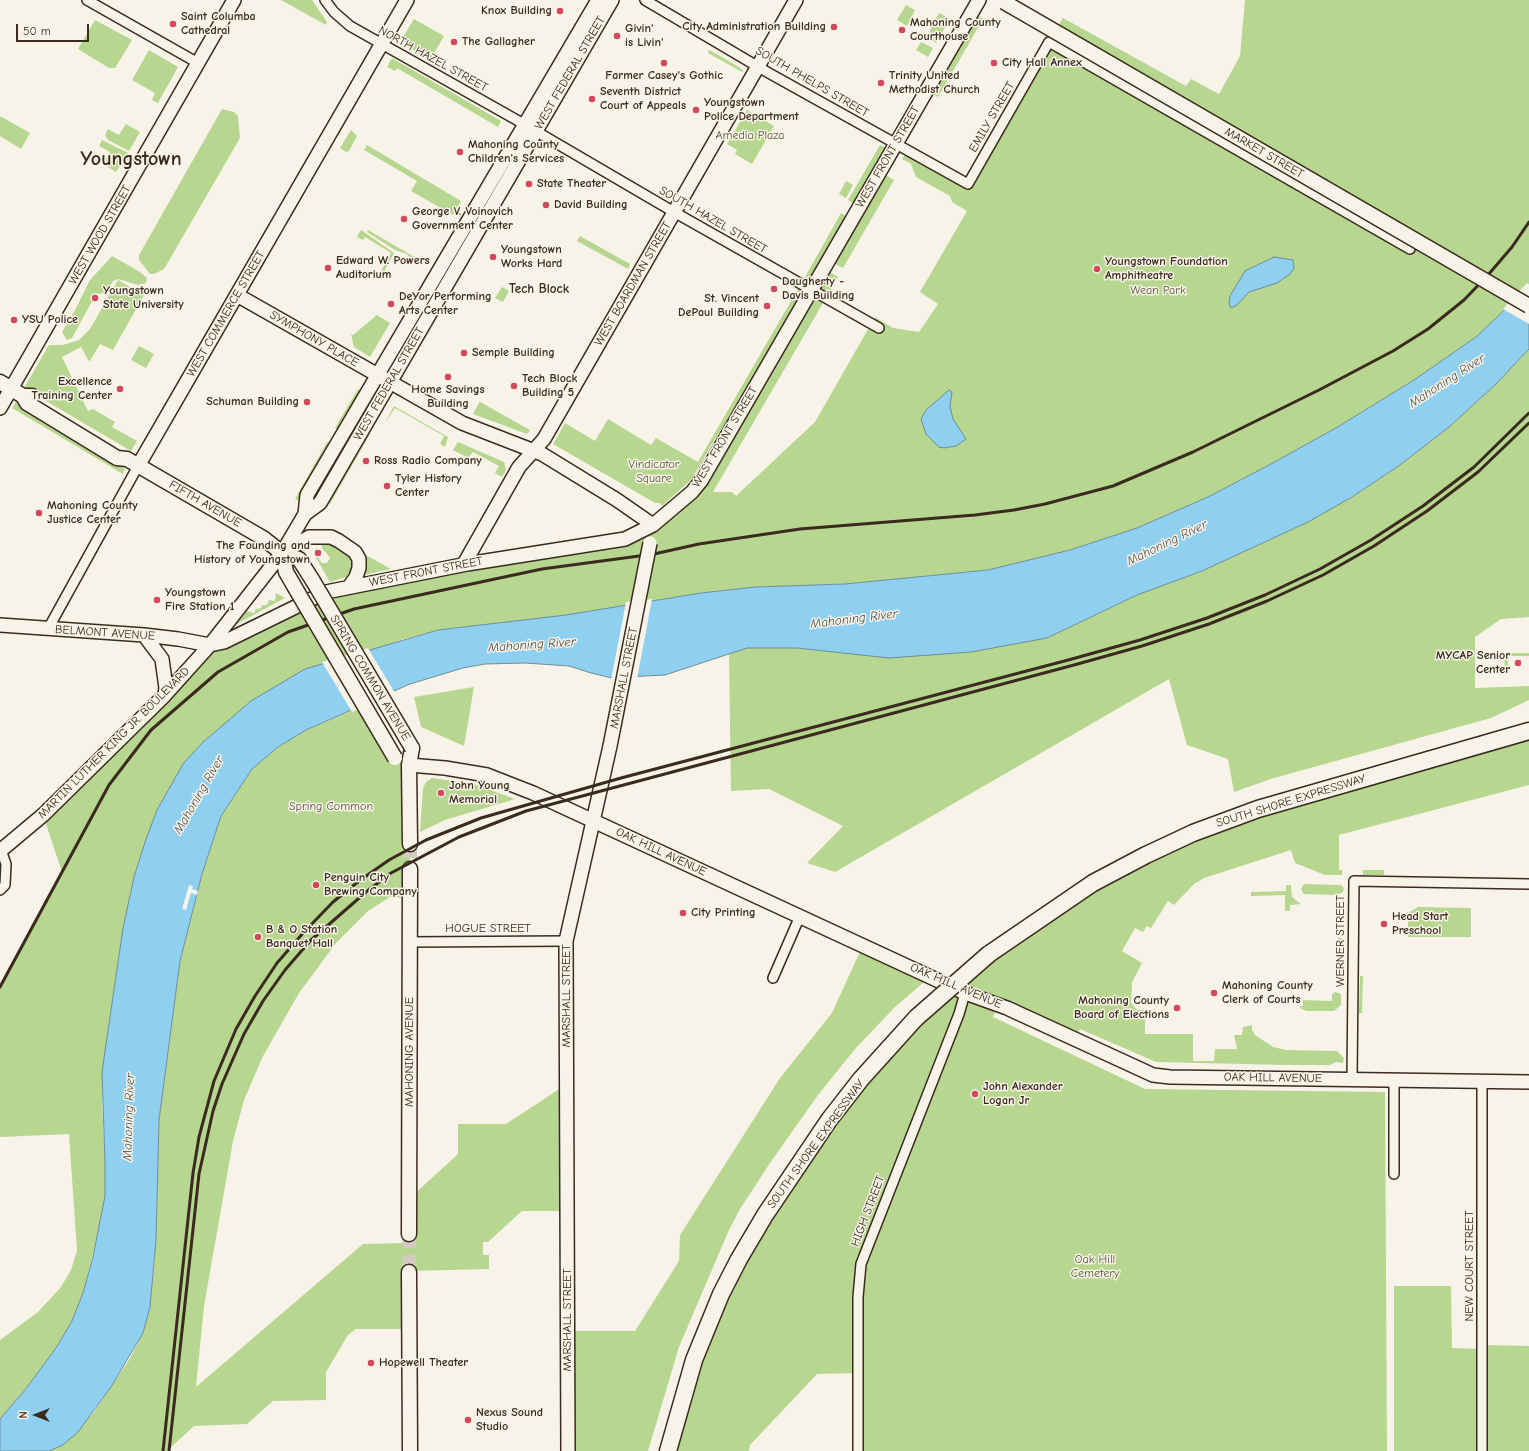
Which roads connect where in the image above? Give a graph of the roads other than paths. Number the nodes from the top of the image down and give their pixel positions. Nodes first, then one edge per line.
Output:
1 (87, 0) edge
2 (234, 0) edge
3 (325, 0) edge
4 (407, 0) edge
5 (598, 0) edge
6 (612, 0) edge
7 (645, 0) edge
8 (796, 0) edge
9 (979, 0) edge
10 (1002, 1) edge
11 (382, 43) junction
12 (198, 63) junction
13 (758, 66) junction
14 (524, 124) junction
15 (536, 131) junction
16 (896, 144) junction
17 (968, 184) joint
18 (674, 212) junction
19 (1410, 249) dead end
20 (812, 290) junction
21 (237, 295) junction
22 (1529, 306) edge
23 (879, 328) dead end
24 (378, 375) junction
25 (390, 382) junction
26 (11, 389) edge
27 (0, 408) edge
28 (535, 451) junction
29 (133, 462) junction
30 (305, 514) junction
31 (653, 525) junction
32 (282, 553) junction
33 (464, 564) junction
34 (349, 587) junction
35 (0, 625) edge
36 (48, 629) junction
37 (144, 635) junction
38 (210, 645) junction
39 (166, 695) junction
40 (1529, 731) edge
41 (409, 765) junction
42 (594, 821) junction
43 (410, 844) tunnel mouth
44 (1, 851) edge
45 (410, 870) tunnel mouth
46 (1529, 884) edge
47 (0, 890) edge
48 (800, 916) junction
49 (566, 941) junction
50 (410, 942) junction
51 (773, 978) dead end
52 (965, 993) junction
53 (1352, 1079) junction
54 (1394, 1080) junction
55 (1482, 1082) junction
56 (1529, 1082) edge
57 (1394, 1174) dead end
58 (409, 1234) tunnel mouth
59 (409, 1272) tunnel mouth
60 (410, 1451) edge
61 (568, 1451) edge
62 (668, 1451) edge
63 (858, 1451) edge
64 (1482, 1451) edge

1 - 12 street
2 - 12 street, WEST WOOD STREET
3 - 11 street, NORTH HAZEL STREET
4 - 11 street, WEST COMMERCE STREET
5 - 14 street, WEST FEDERAL STREET
6 - 15 street, WEST FEDERAL STREET
7 - 13 street, SOUTH PHELPS STREET
8 - 13 street, WEST BOARDMAN STREET
9 - 16 street, WEST FRONT STREET
10 - 22 main road, MARKET STREET, bridge
11 - 14 street, NORTH HAZEL STREET
11 - 21 street, WEST COMMERCE STREET
12 - 26 street, WEST WOOD STREET
13 - 16 street, SOUTH PHELPS STREET
13 - 18 street, WEST BOARDMAN STREET
14 - 15 street, NORTH HAZEL STREET
14 - 24 street, WEST FEDERAL STREET
15 - 18 street, SOUTH HAZEL STREET
15 - 25 street, WEST FEDERAL STREET
16 - 17 street, SOUTH PHELPS STREET
16 - 20 street, WEST FRONT STREET
17 - 19 street, EMILY STREET
18 - 20 street, SOUTH HAZEL STREET
18 - 28 street, WEST BOARDMAN STREET
20 - 23 street, SOUTH HAZEL STREET
20 - 31 street, WEST FRONT STREET
21 - 24 street, SYMPHONY PLACE
21 - 29 street, WEST COMMERCE STREET
24 - 25 street, SYMPHONY PLACE
24 - 30 street, WEST FEDERAL STREET
25 - 28 street, SYMPHONY PLACE
25 - 30 street, WEST FEDERAL STREET
26 - 27 street, WEST WOOD STREET
26 - 29 main road, FIFTH AVENUE
28 - 31 street
28 - 33 street, WEST BOARDMAN STREET
29 - 32 main road, FIFTH AVENUE
29 - 36 street, WEST COMMERCE STREET
30 - 32 street, WEST FEDERAL STREET
31 - 33 street, WEST FRONT STREET
31 - 42 street, MARSHALL STREET, bridge
32 - 34 street
32 - 38 street, MARTIN LUTHER KING JR. BOULEVARD
32 - 41 main road, SPRING COMMON AVENUE, bridge
32 - 41 main road, SPRING COMMON AVENUE, bridge
33 - 34 street, WEST FRONT STREET
34 - 38 street, WEST FRONT STREET
35 - 36 street, BELMONT AVENUE
36 - 37 street, BELMONT AVENUE
37 - 38 street, BELMONT AVENUE
37 - 39 street
38 - 39 street, MARTIN LUTHER KING JR. BOULEVARD
39 - 44 street, MARTIN LUTHER KING JR. BOULEVARD
40 - 62 highway, SOUTH SHORE EXPRESSWAY, bridge
41 - 42 street, OAK HILL AVENUE
41 - 43 main road
42 - 48 street, OAK HILL AVENUE
42 - 49 street, MARSHALL STREET
44 - 47 street
45 - 50 main road, MAHONING AVENUE
46 - 53 street, WERNER STREET
48 - 51 street
48 - 52 street, OAK HILL AVENUE
49 - 50 street, HOGUE STREET
49 - 61 street, MARSHALL STREET
50 - 58 main road, MAHONING AVENUE
52 - 53 street, OAK HILL AVENUE
52 - 63 street, HIGH STREET
53 - 54 street, OAK HILL AVENUE
54 - 55 street, OAK HILL AVENUE
54 - 57 street
55 - 56 street, OAK HILL AVENUE
55 - 64 street, NEW COURT STREET
59 - 60 main road

